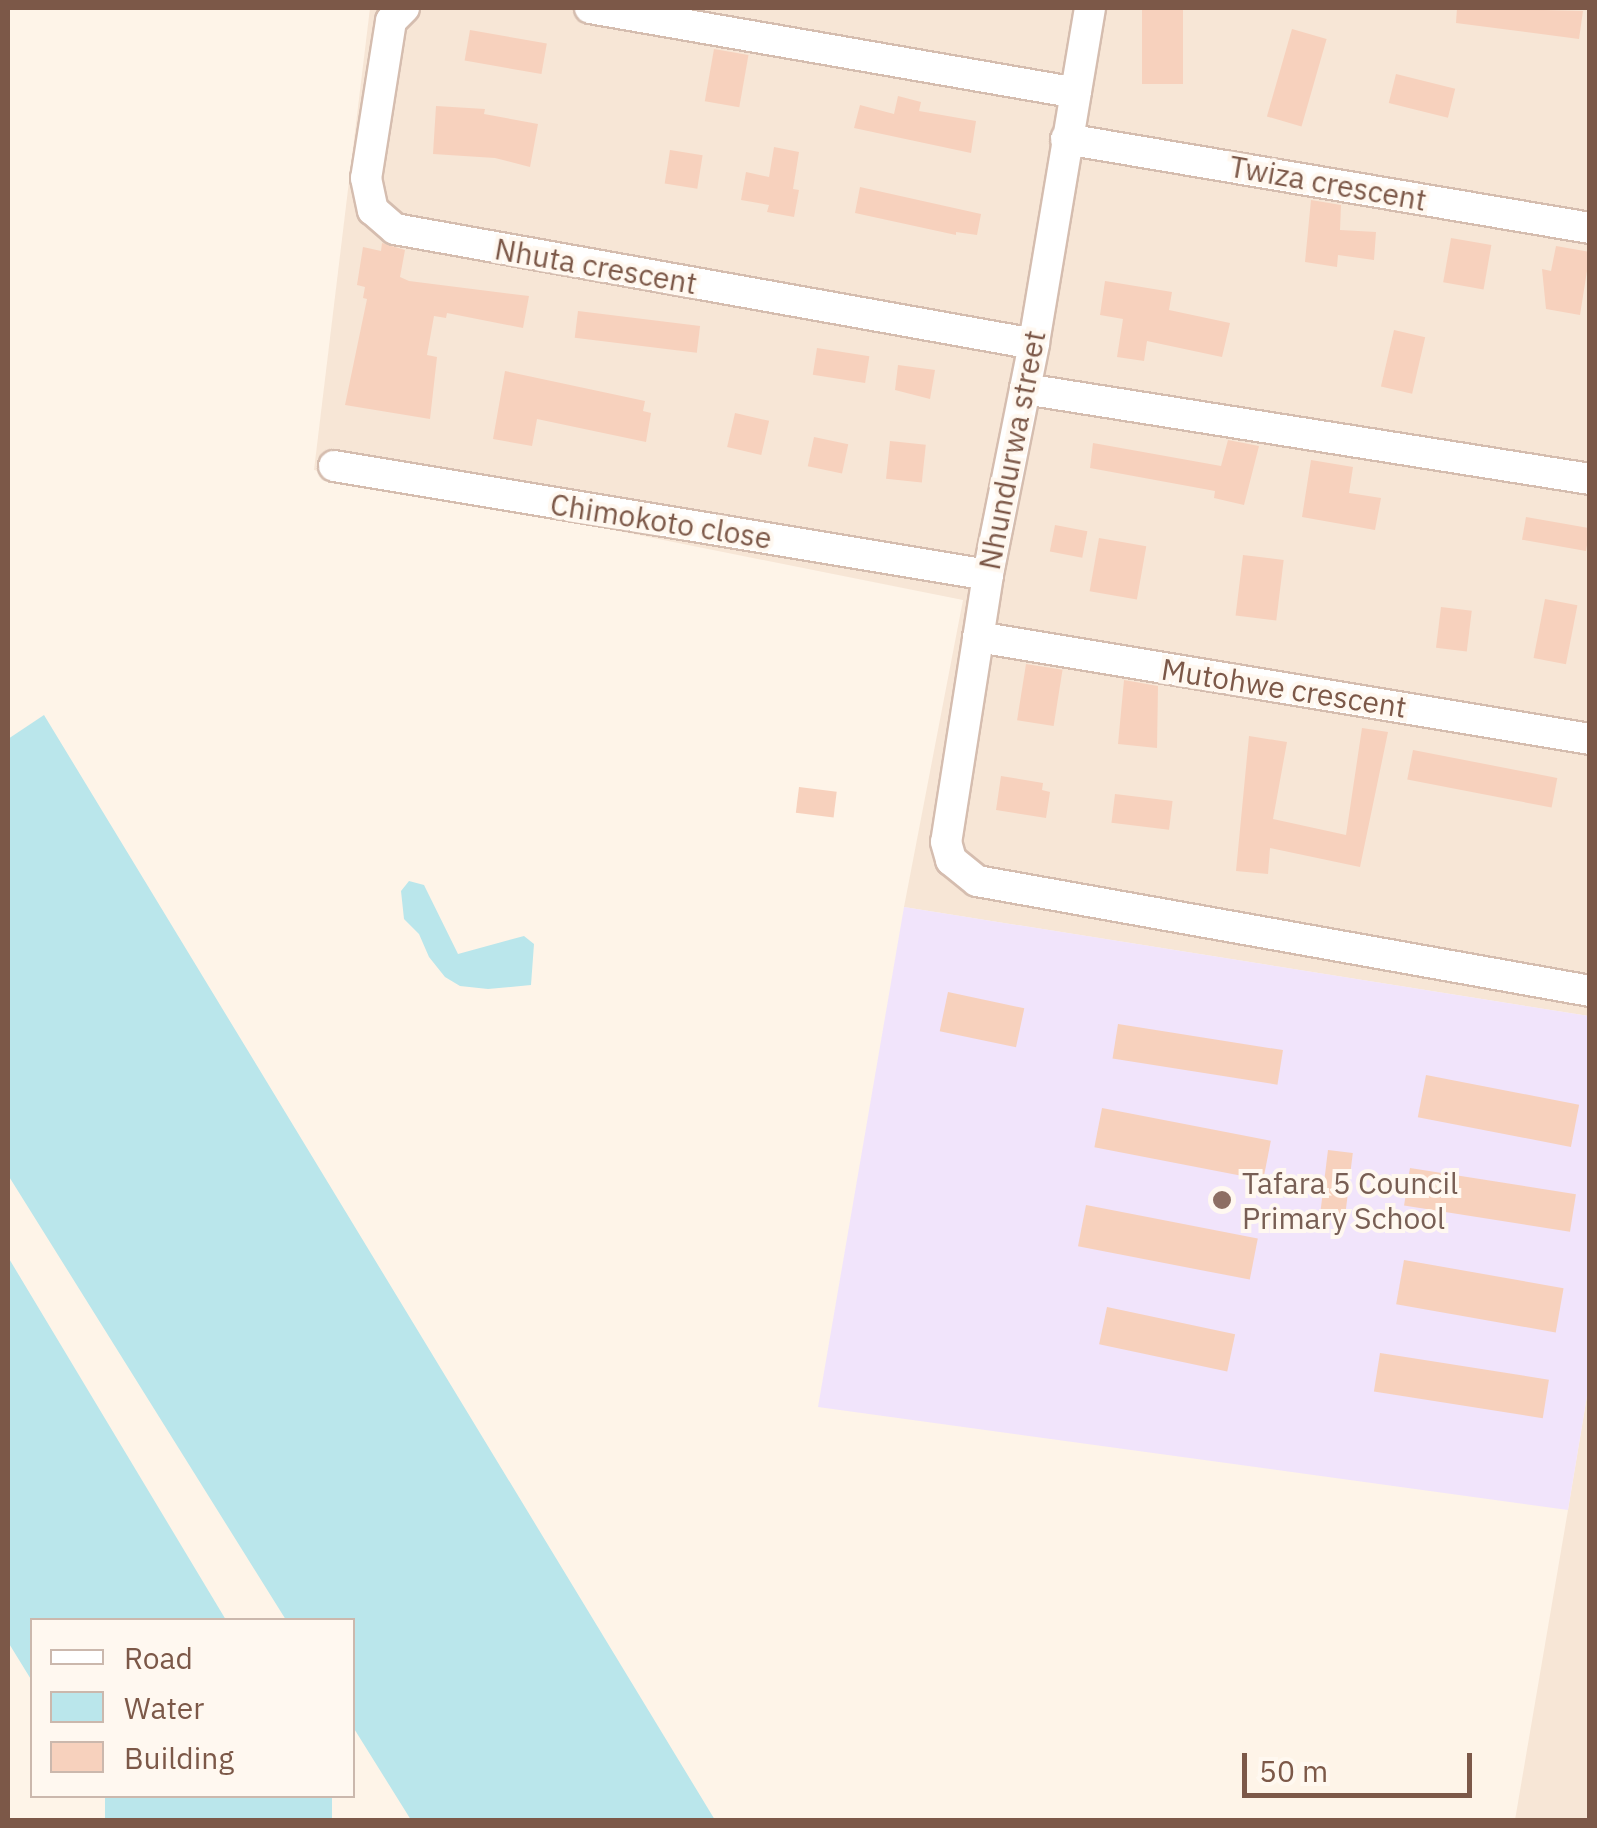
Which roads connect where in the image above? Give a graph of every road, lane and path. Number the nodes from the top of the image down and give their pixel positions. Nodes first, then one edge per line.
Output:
1 (404, 8) edge
2 (590, 8) edge
3 (1090, 8) edge
4 (1076, 92) junction
5 (1066, 139) junction
6 (1590, 228) edge
7 (1034, 344) junction
8 (1025, 389) junction
9 (334, 466) dead end
10 (1590, 480) edge
11 (988, 575) junction
12 (978, 638) junction
13 (1590, 739) edge
14 (1590, 991) edge

1 - 7 street, Nhuta crescent
2 - 4 street
3 - 4 street, Nhundurwa street
4 - 5 street, Nhundurwa street
5 - 6 street, Twiza crescent
5 - 7 street, Nhundurwa street
7 - 8 street, Nhundurwa street
8 - 10 street
8 - 11 street, Nhundurwa street
9 - 11 street, Chimokoto close
11 - 12 street, Nhundurwa street
12 - 13 street, Mutohwe crescent
12 - 14 street, Nhundurwa street

